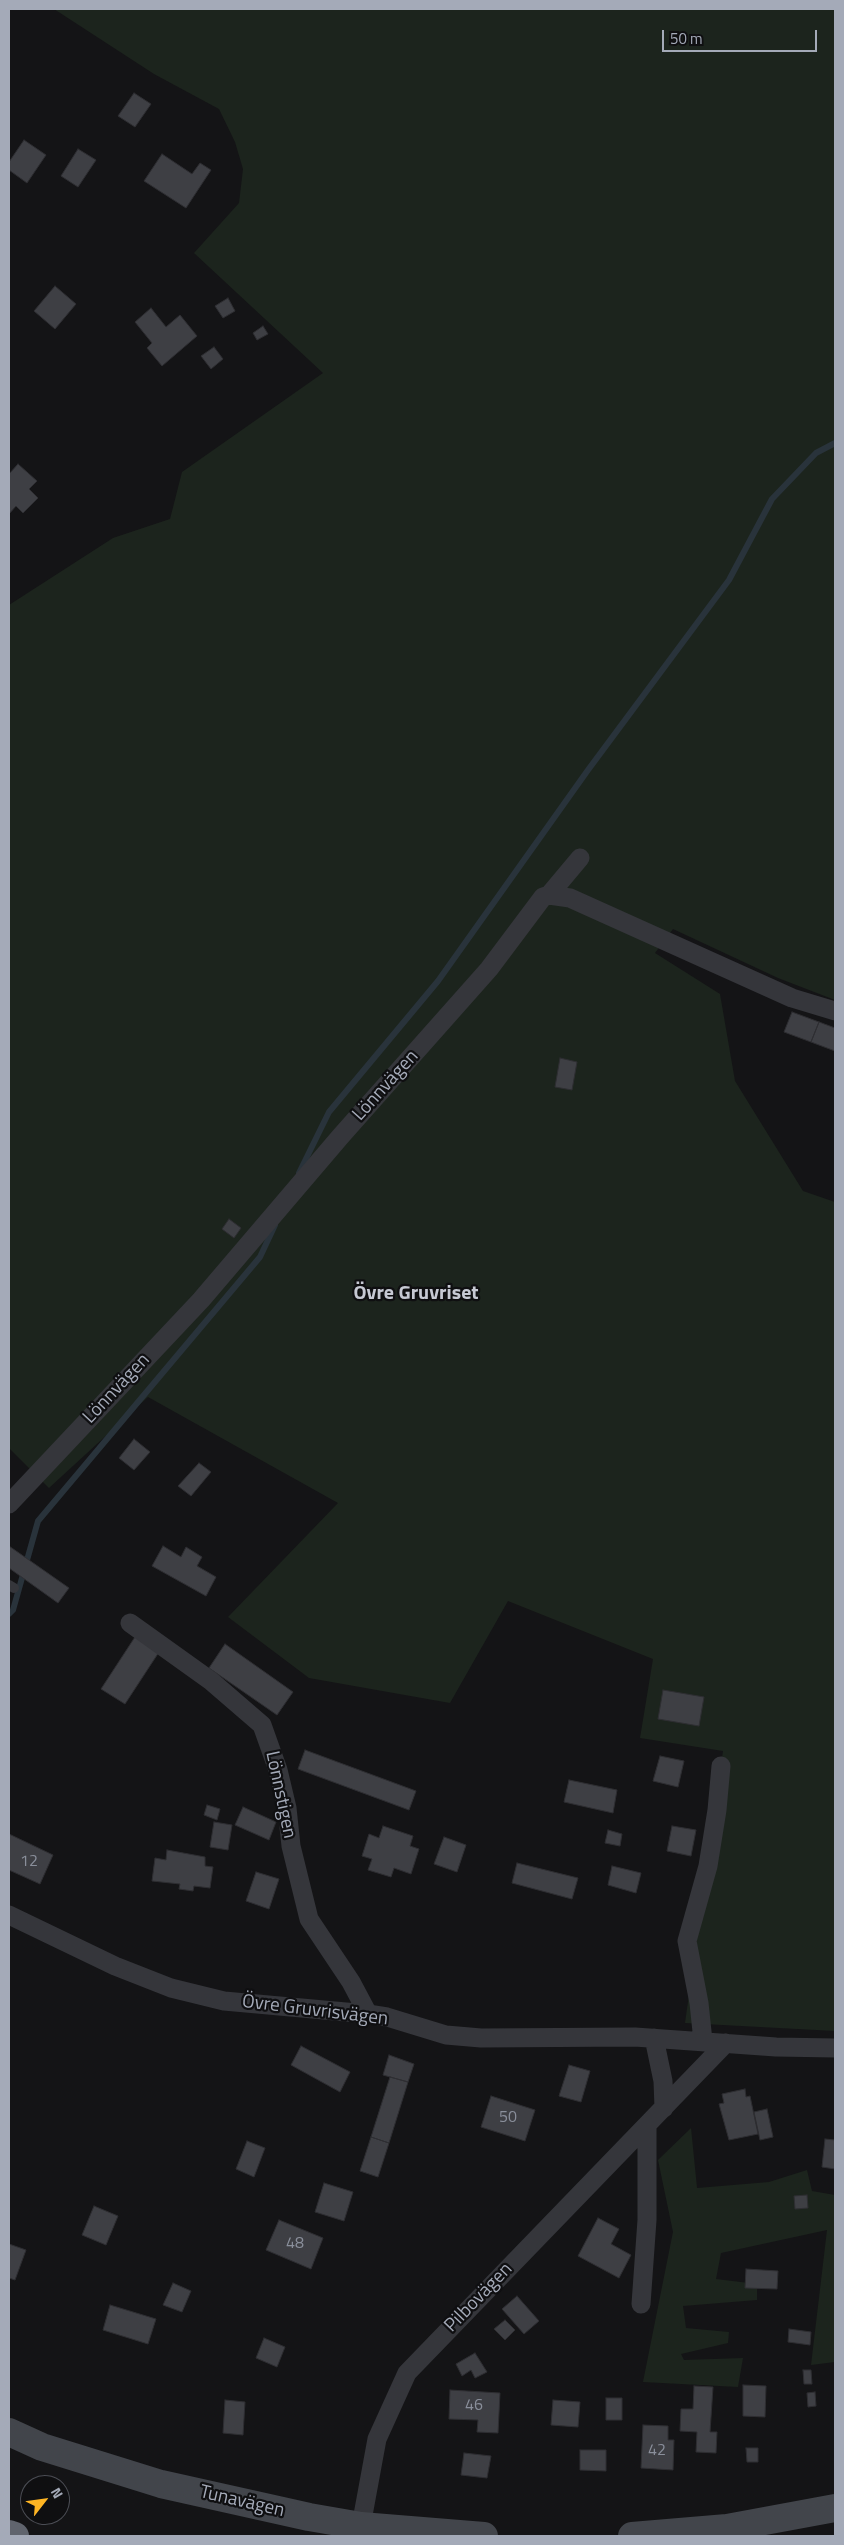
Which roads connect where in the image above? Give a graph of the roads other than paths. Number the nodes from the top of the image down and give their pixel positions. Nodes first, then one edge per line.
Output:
1 (580, 858) dead end
2 (549, 894) junction
3 (835, 1011) edge
4 (9, 1504) edge
5 (130, 1622) dead end
6 (721, 1766) dead end
7 (9, 1915) edge
8 (368, 2014) junction
9 (654, 2038) junction
10 (702, 2041) junction
11 (726, 2043) junction
12 (835, 2048) edge
13 (664, 2108) junction
14 (647, 2126) junction
15 (641, 2304) dead end
16 (9, 2432) edge
17 (835, 2508) edge
18 (361, 2526) junction
19 (9, 2534) edge
20 (15, 2536) edge
21 (484, 2536) edge
22 (632, 2536) edge

1 - 2 street, Lönnvägen
2 - 3 street
2 - 4 street, Lönnvägen
5 - 8 street, Lönnstigen
6 - 10 street
7 - 8 street, Övre Gruvrisvägen
8 - 9 street, Övre Gruvrisvägen
9 - 10 street, Övre Gruvrisvägen
9 - 13 street
10 - 11 street, Övre Gruvrisvägen
11 - 12 street
11 - 13 street, Pilbovägen
13 - 14 street, Pilbovägen
14 - 15 street
14 - 18 street, Pilbovägen
16 - 18 street, Tunavägen
17 - 22 street
18 - 21 street, Tunavägen
19 - 20 highway

